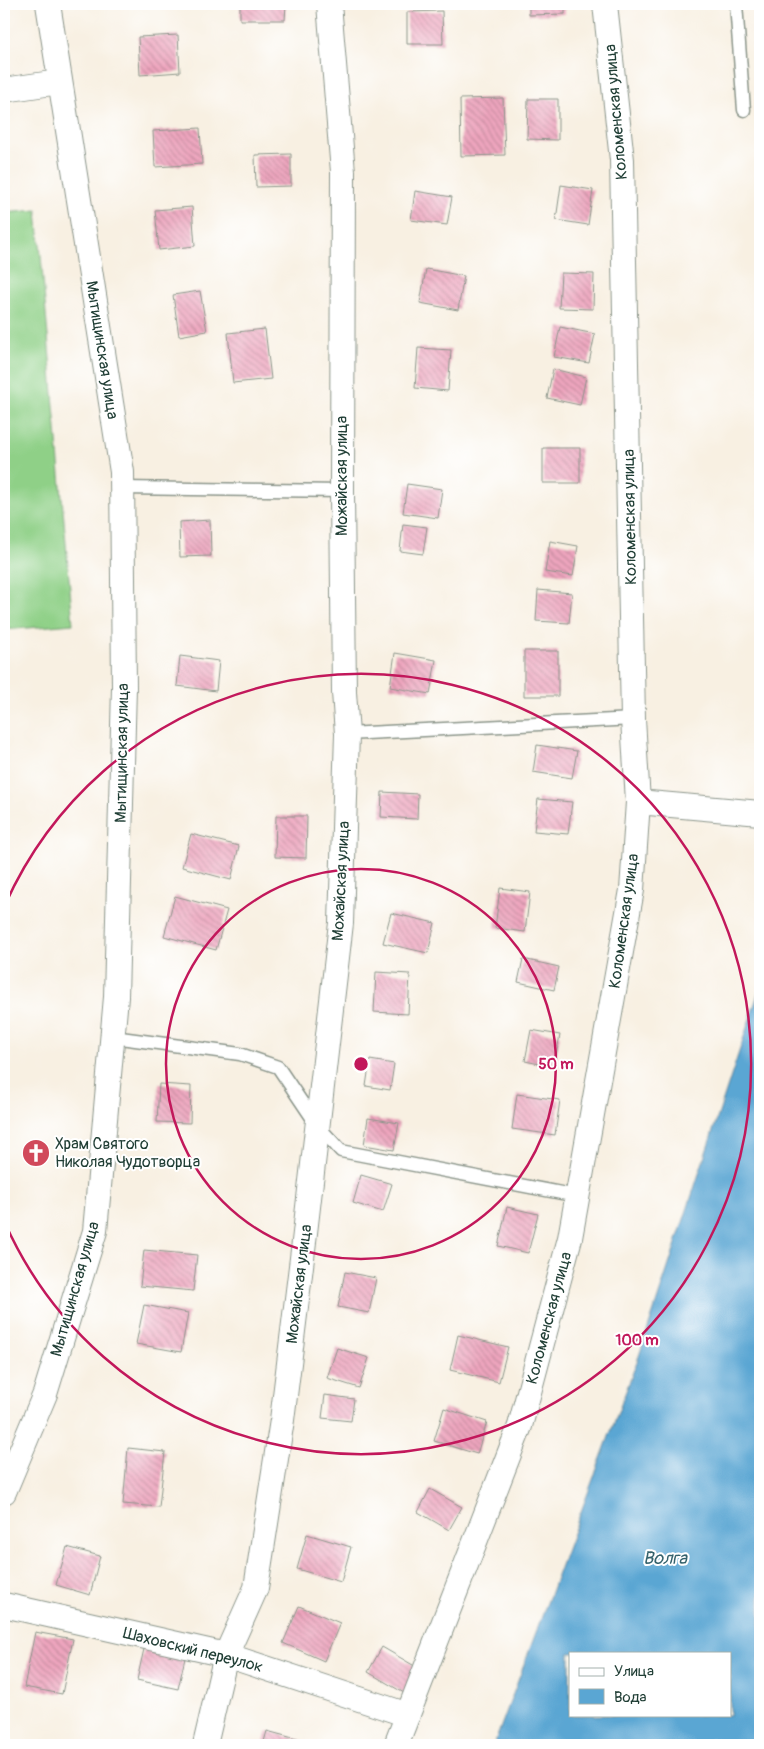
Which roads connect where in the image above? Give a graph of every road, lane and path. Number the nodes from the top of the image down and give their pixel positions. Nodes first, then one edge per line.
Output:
1 (48, 4) edge
2 (329, 4) edge
3 (605, 4) edge
4 (736, 4) edge
5 (59, 82) junction
6 (4, 90) edge
7 (744, 110) dead end
8 (122, 488) junction
9 (342, 491) junction
10 (633, 719) junction
11 (346, 734) junction
12 (638, 802) junction
13 (760, 813) edge
14 (113, 1038) junction
15 (318, 1125) junction
16 (578, 1196) junction
17 (4, 1492) edge
18 (4, 1605) edge
19 (226, 1655) junction
20 (408, 1715) junction
21 (205, 1745) edge
22 (396, 1745) edge

1 - 5 street, Мытищинская улица
2 - 9 street, Можайская улица
3 - 10 street, Коломенская улица
4 - 7 lane
5 - 6 street
5 - 8 street, Мытищинская улица
8 - 9 lane
8 - 14 street, Мытищинская улица
9 - 11 street, Можайская улица
10 - 11 lane
10 - 12 street, Коломенская улица
11 - 15 street, Можайская улица
12 - 13 street
12 - 16 street, Коломенская улица
14 - 15 lane
14 - 17 street, Мытищинская улица
15 - 16 lane
15 - 19 street, Можайская улица
16 - 20 street, Коломенская улица
18 - 19 street, Шаховский переулок
19 - 20 street, Шаховский переулок
19 - 21 street, Можайская улица
20 - 22 street, Коломенская улица

